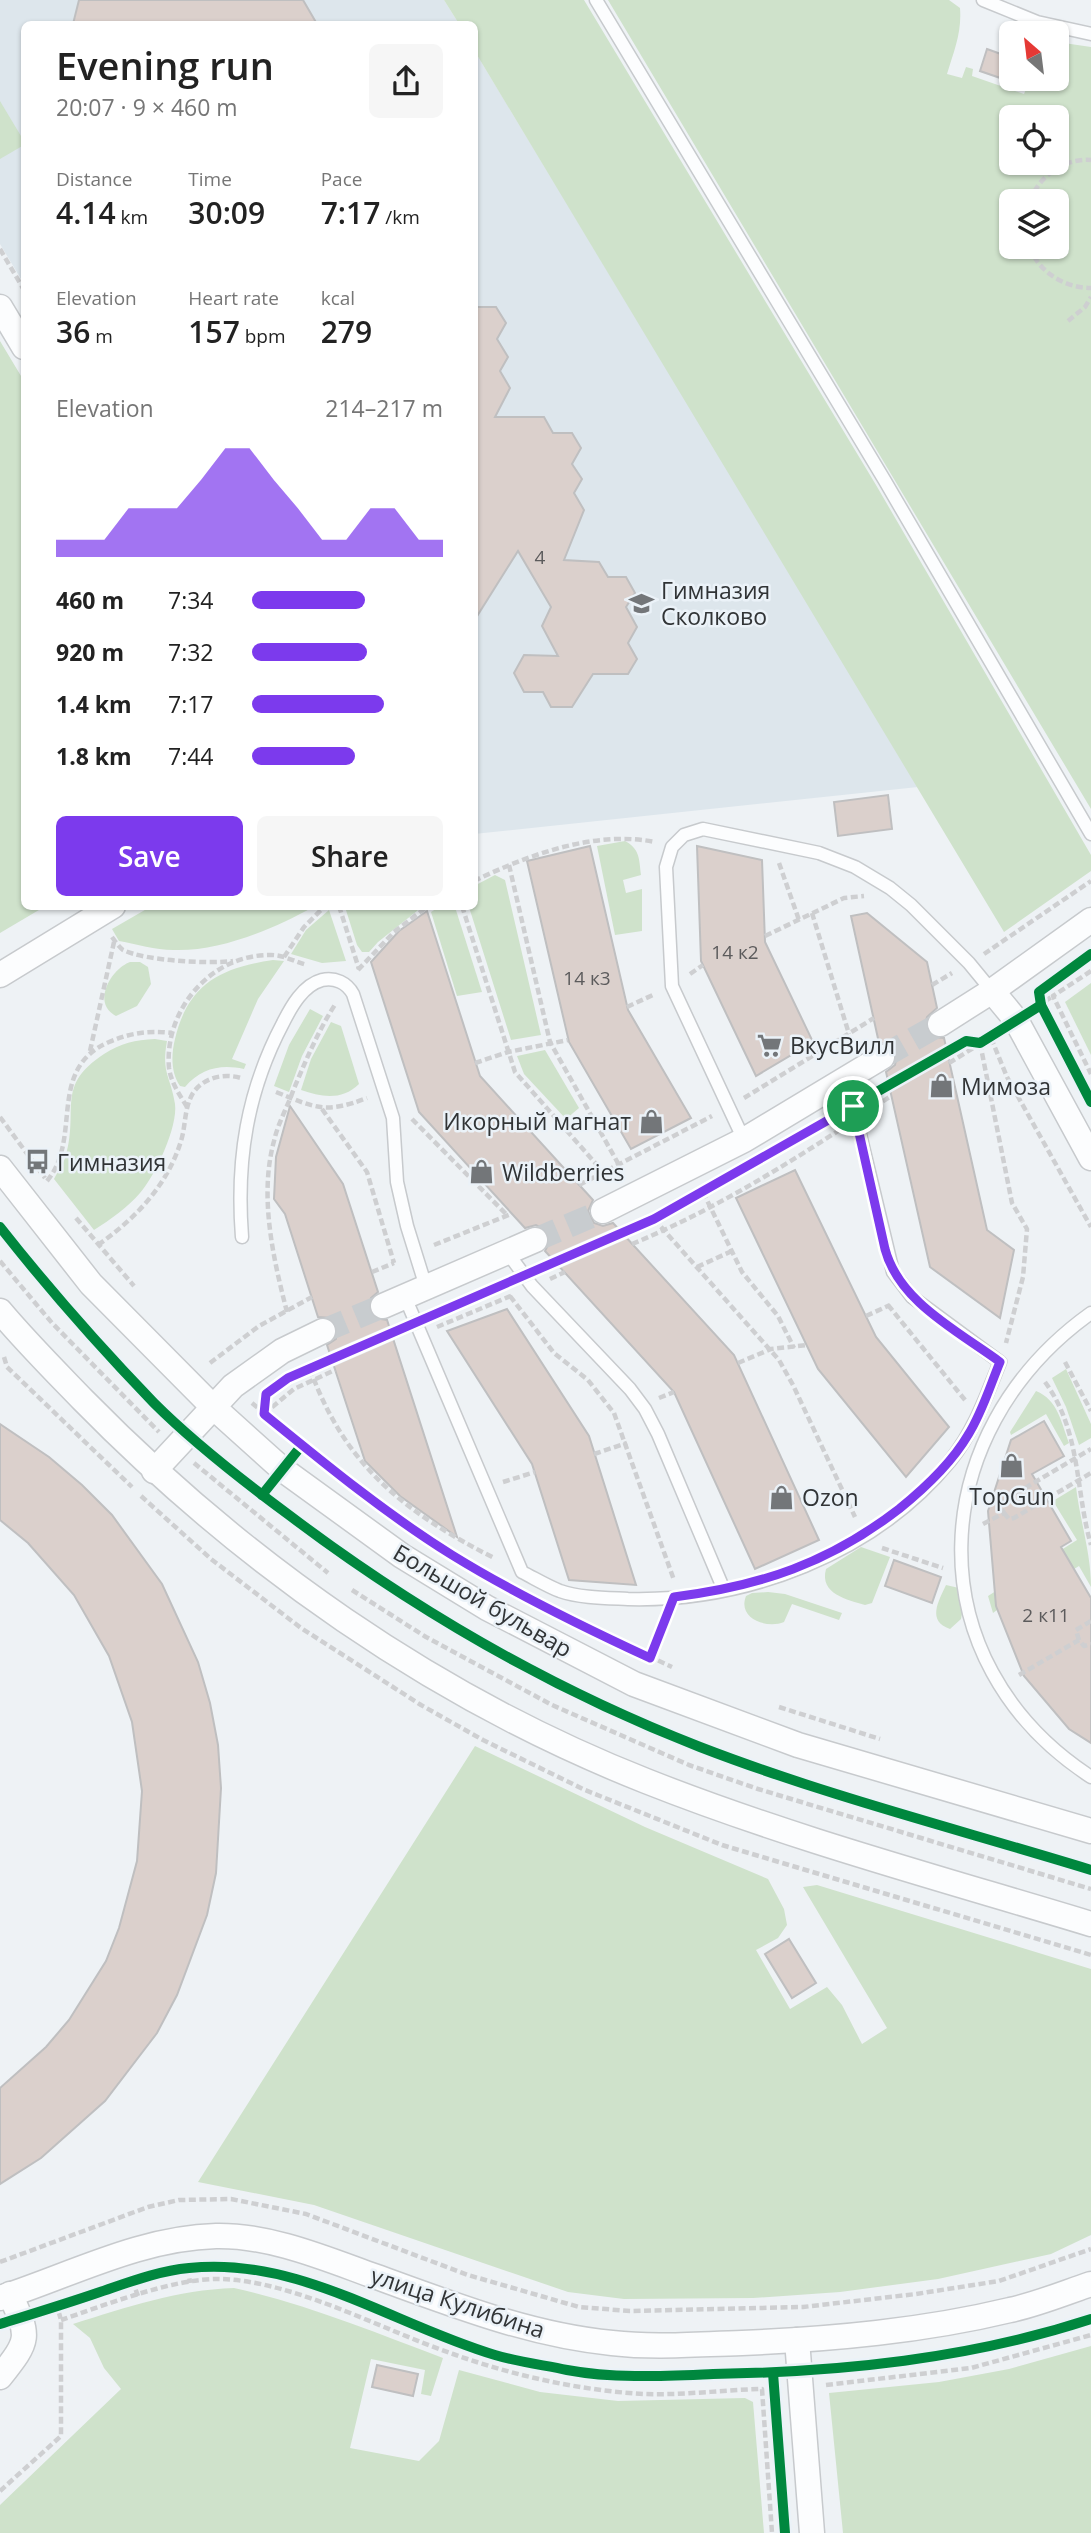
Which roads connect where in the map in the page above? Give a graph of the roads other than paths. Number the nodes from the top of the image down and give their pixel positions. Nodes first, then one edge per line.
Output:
1 (596, 0) edge
2 (983, 0) edge
3 (1091, 34) edge
4 (0, 307) edge
5 (21, 342) edge
6 (1091, 834) edge
7 (106, 910) edge
8 (1091, 920) edge
9 (0, 975) edge
10 (992, 991) junction
11 (940, 1024) tunnel mouth
12 (883, 1057) tunnel mouth
13 (846, 1080) junction
14 (744, 1140) junction
15 (1091, 1158) edge
16 (0, 1168) edge
17 (603, 1211) tunnel mouth
18 (242, 1237) dead end
19 (535, 1240) tunnel mouth
20 (507, 1252) junction
21 (405, 1297) junction
22 (0, 1311) edge
23 (1091, 1313) edge
24 (323, 1331) tunnel mouth
25 (212, 1406) junction
26 (154, 1471) junction
27 (724, 1590) junction
28 (1091, 1777) edge
29 (1091, 1831) edge
30 (1091, 1924) edge
31 (1091, 2284) edge
32 (5, 2296) edge
33 (797, 2340) junction
34 (0, 2377) edge
35 (812, 2533) edge

1 - 6 lane
2 - 3 lane
4 - 5 street
7 - 9 street
8 - 10 street
10 - 11 street
10 - 14 lane
10 - 15 street
12 - 13 street
13 - 14 street
13 - 27 lane
14 - 17 street
16 - 25 street, Большой бульвар
18 - 21 lane
19 - 20 street
20 - 21 street
20 - 27 lane
21 - 27 lane
22 - 26 street
23 - 28 lane
24 - 25 street
25 - 26 street
25 - 29 street, Большой бульвар
26 - 30 street
31 - 33 street, улица Кулибина
32 - 33 street, улица Кулибина
32 - 34 street
33 - 35 street

